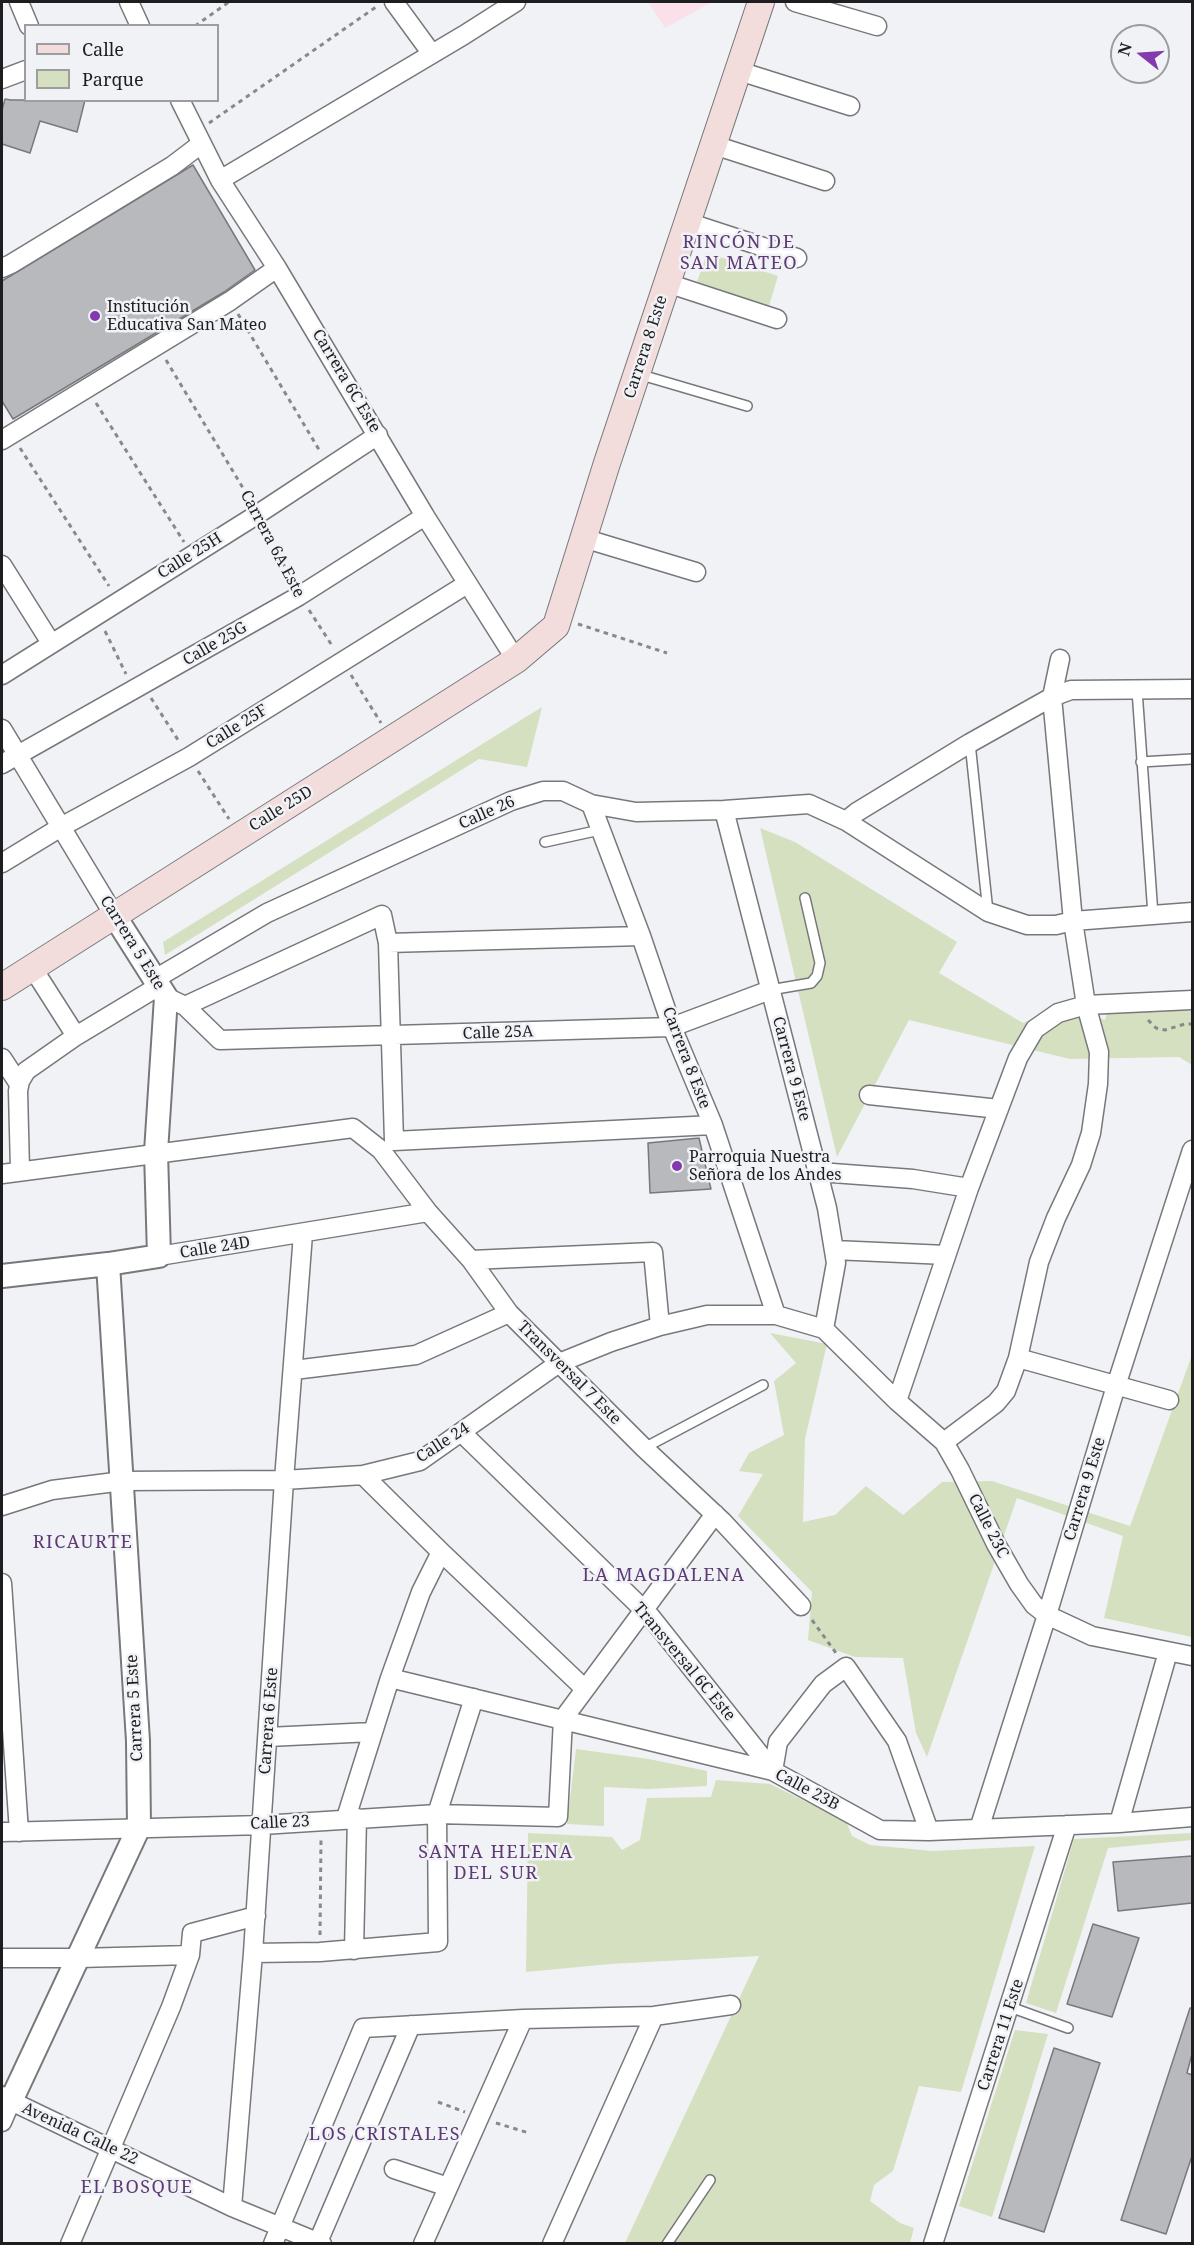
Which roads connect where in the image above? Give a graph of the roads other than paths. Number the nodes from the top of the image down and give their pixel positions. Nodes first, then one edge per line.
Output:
1 (19, 2) edge
2 (129, 2) edge
3 (388, 2) edge
4 (516, 2) edge
5 (761, 2) edge
6 (795, 2) edge
7 (28, 24) edge
8 (137, 24) edge
9 (877, 26) dead end
10 (432, 54) junction
11 (24, 71) edge
12 (739, 71) junction
13 (2, 79) edge
14 (181, 102) edge
15 (850, 106) dead end
16 (198, 138) junction
17 (714, 145) junction
18 (220, 180) junction
19 (825, 181) dead end
20 (687, 222) junction
21 (797, 258) dead end
22 (6, 263) edge
23 (278, 268) junction
24 (667, 283) junction
25 (777, 319) dead end
26 (638, 374) junction
27 (747, 406) dead end
28 (4, 431) edge
29 (378, 435) junction
30 (425, 516) junction
31 (583, 538) junction
32 (2, 565) edge
33 (696, 572) dead end
34 (467, 584) junction
35 (558, 622) joint
36 (51, 643) junction
37 (1060, 659) dead end
38 (516, 660) junction
39 (2, 675) edge
40 (1192, 689) edge
41 (1137, 690) junction
42 (1052, 698) junction
43 (2, 729) edge
44 (970, 743) junction
45 (1192, 759) edge
46 (10, 760) edge
47 (1141, 762) junction
48 (591, 804) junction
49 (724, 810) junction
50 (846, 821) junction
51 (61, 827) junction
52 (600, 830) junction
53 (545, 842) dead end
54 (2, 863) edge
55 (805, 898) dead end
56 (988, 912) junction
57 (1192, 912) edge
58 (114, 915) junction
59 (1153, 915) junction
60 (1072, 921) junction
61 (641, 936) junction
62 (388, 943) junction
63 (32, 968) junction
64 (2, 987) edge
65 (770, 990) junction
66 (166, 992) junction
67 (1192, 1000) edge
68 (1086, 1005) junction
69 (672, 1027) junction
70 (76, 1036) junction
71 (392, 1036) junction
72 (2, 1058) edge
73 (22, 1078) junction
74 (869, 1095) dead end
75 (999, 1109) junction
76 (712, 1125) junction
77 (387, 1146) junction
78 (1192, 1150) edge
79 (156, 1152) junction
80 (20, 1170) junction
81 (819, 1172) junction
82 (2, 1174) edge
83 (969, 1188) junction
84 (428, 1212) junction
85 (303, 1234) junction
86 (834, 1250) junction
87 (946, 1255) junction
88 (159, 1256) junction
89 (471, 1260) junction
90 (108, 1264) junction
91 (2, 1276) edge
92 (509, 1313) junction
93 (776, 1314) junction
94 (660, 1326) junction
95 (824, 1329) junction
96 (1018, 1358) junction
97 (559, 1364) junction
98 (294, 1370) junction
99 (763, 1385) dead end
100 (1116, 1386) junction
101 (1168, 1400) dead end
102 (897, 1401) junction
103 (461, 1432) junction
104 (944, 1442) junction
105 (644, 1448) junction
106 (363, 1475) junction
107 (284, 1480) junction
108 (123, 1481) junction
109 (2, 1506) edge
110 (715, 1514) junction
111 (441, 1552) junction
112 (2, 1583) edge
113 (801, 1606) road end
114 (644, 1609) junction
115 (1047, 1615) junction
116 (1168, 1652) junction
117 (1192, 1656) edge
118 (390, 1678) junction
119 (585, 1689) junction
120 (474, 1698) junction
121 (563, 1719) junction
122 (372, 1732) junction
123 (268, 1737) junction
124 (773, 1771) junction
125 (436, 1814) junction
126 (1192, 1817) edge
127 (352, 1818) junction
128 (1119, 1823) junction
129 (262, 1825) junction
130 (1067, 1825) junction
131 (139, 1827) junction
132 (979, 1829) junction
133 (929, 1831) junction
134 (10, 1832) edge
135 (256, 1916) junction
136 (354, 1950) junction
137 (253, 1953) junction
138 (190, 1955) junction
139 (2, 1958) edge
140 (79, 1958) junction
141 (731, 2005) dead end
142 (1010, 2007) junction
143 (654, 2016) junction
144 (523, 2019) junction
145 (411, 2025) junction
146 (1068, 2028) dead end
147 (6, 2100) edge
148 (2, 2122) edge
149 (110, 2148) junction
150 (394, 2169) dead end
151 (710, 2180) dead end
152 (448, 2187) junction
153 (232, 2207) junction
154 (277, 2235) edge
155 (320, 2243) edge
156 (70, 2244) edge
157 (423, 2244) edge
158 (552, 2244) edge
159 (667, 2244) edge
160 (933, 2244) edge

1 - 7 street
2 - 8 street
3 - 10 street
4 - 10 street
5 - 12 main road, Carrera 8 Este
6 - 9 street
10 - 18 street
11 - 13 street
12 - 15 street
12 - 17 main road, Carrera 8 Este
14 - 16 street, Carrera 6C Este
16 - 18 street, Carrera 6C Este
16 - 22 street
17 - 19 street
17 - 20 main road, Carrera 8 Este
18 - 23 street, Carrera 6C Este
20 - 21 street
20 - 24 main road, Carrera 8 Este
23 - 28 street
23 - 29 street, Carrera 6C Este
24 - 25 street
24 - 26 main road, Carrera 8 Este
26 - 27 lane
26 - 31 main road, Carrera 8 Este
29 - 30 street, Carrera 6C Este
29 - 36 street, Calle 25H
30 - 34 street, Carrera 6C Este
30 - 46 street, Calle 25G
31 - 33 street
31 - 35 main road, Carrera 8 Este
32 - 36 street
34 - 38 street, Carrera 6C Este
34 - 51 street, Calle 25F
35 - 38 main road, Calle 25D
36 - 39 street, Calle 25H
37 - 42 street
38 - 58 main road, Calle 25D
40 - 41 street
41 - 42 street
41 - 47 lane
42 - 44 street
42 - 60 street
43 - 46 street, Carrera 5 Este
44 - 50 street
44 - 56 lane
45 - 47 lane
46 - 51 street, Carrera 5 Este
47 - 59 lane
48 - 49 street, Calle 26
48 - 52 street, Carrera 8 Este
48 - 66 street, Calle 26
49 - 50 street, Calle 26
49 - 65 street, Carrera 9 Este
50 - 56 street, Calle 26
51 - 54 street, Calle 25F
51 - 58 street, Carrera 5 Este
52 - 53 lane
52 - 61 street, Carrera 8 Este
55 - 65 lane
56 - 60 street, Calle 26
57 - 59 street
58 - 63 main road, Calle 25D
58 - 66 street, Carrera 5 Este
59 - 60 street
60 - 68 street
61 - 62 street
61 - 69 street, Carrera 8 Este
62 - 66 street
62 - 71 street
63 - 64 main road, Calle 25D
63 - 70 street
65 - 69 street, Calle 25A
65 - 81 street, Carrera 9 Este
66 - 70 street
66 - 71 street, Calle 25A
66 - 79 street, Carrera 5 Este
67 - 68 street
68 - 75 street
68 - 96 street
69 - 71 street, Calle 25A
69 - 76 street, Carrera 8 Este
70 - 73 street
71 - 77 street
72 - 73 street
73 - 80 street
74 - 75 street
75 - 83 street
76 - 77 street
76 - 93 street, Carrera 8 Este
77 - 79 street, Transversal 7 Este
77 - 84 street, Transversal 7 Este
78 - 100 street, Carrera 9 Este
79 - 80 street
79 - 88 street, Carrera 5 Este
80 - 82 street
81 - 83 street
81 - 86 street, Carrera 9 Este
83 - 87 street
84 - 85 street, Calle 24D
84 - 89 street, Transversal 7 Este
85 - 88 street, Calle 24D
85 - 98 street, Carrera 6 Este
86 - 87 street
86 - 95 street, Carrera 9 Este
87 - 102 street
88 - 90 street, Calle 24D
89 - 92 street, Transversal 7 Este
89 - 94 street
90 - 91 street, Calle 24D
90 - 108 street, Carrera 5 Este
92 - 97 street, Transversal 7 Este
92 - 98 street
93 - 94 street, Calle 24
93 - 95 street, Calle 24
94 - 97 street, Calle 24
95 - 102 street, Calle 23C
96 - 100 street
96 - 104 street
97 - 103 street, Calle 24
97 - 105 street, Transversal 7 Este
98 - 107 street, Carrera 6 Este
99 - 105 lane
100 - 101 street
100 - 115 street, Carrera 9 Este
102 - 104 street, Calle 23C
103 - 106 street, Calle 24
103 - 114 street, Transversal 6C Este
104 - 115 street, Calle 23C
105 - 110 street, Transversal 7 Este
106 - 107 street, Calle 24
106 - 111 street
107 - 108 street, Calle 24
107 - 123 street, Carrera 6 Este
108 - 109 street, Calle 24
108 - 131 street, Carrera 5 Este
110 - 113 street, Transversal 7 Este
110 - 114 street
111 - 118 street
111 - 119 street
112 - 134 street
114 - 119 street
114 - 124 street, Transversal 6C Este
115 - 116 street, Calle 23C
115 - 132 street, Carrera 9 Este
116 - 117 street, Calle 23C
116 - 128 street
118 - 120 street, Calle 23B
118 - 122 street
119 - 121 street
120 - 121 street, Calle 23B
120 - 125 street
121 - 124 street, Calle 23B
121 - 125 street, Calle 23
122 - 123 street
122 - 127 street
123 - 129 street, Carrera 6 Este
124 - 133 street, Calle 23B
124 - 133 street
125 - 127 street, Calle 23
125 - 136 street
126 - 128 street, Calle 23B
127 - 129 street, Calle 23
127 - 136 street
128 - 130 street, Calle 23B
129 - 131 street, Calle 23
129 - 135 street, Carrera 6 Este
130 - 132 street, Calle 23B
130 - 142 street, Carrera 11 Este
131 - 134 street, Calle 23
131 - 140 street, Carrera 5 Este
132 - 133 street, Calle 23B
135 - 137 street, Carrera 6 Este
135 - 138 street
136 - 137 street
137 - 153 street, Carrera 6 Este
138 - 140 street
138 - 149 street
139 - 140 street
140 - 147 street, Carrera 5 Este
141 - 143 street
142 - 146 lane
142 - 160 street, Carrera 11 Este
143 - 144 street
143 - 158 street
144 - 145 street
144 - 152 street
145 - 154 street
145 - 155 street
147 - 148 street, Carrera 5 Este
147 - 149 street, Avenida Calle 22
149 - 153 street, Avenida Calle 22
149 - 156 street
150 - 152 street
151 - 159 lane
152 - 157 street
153 - 154 street, Avenida Calle 22
154 - 155 street, Avenida Calle 22

